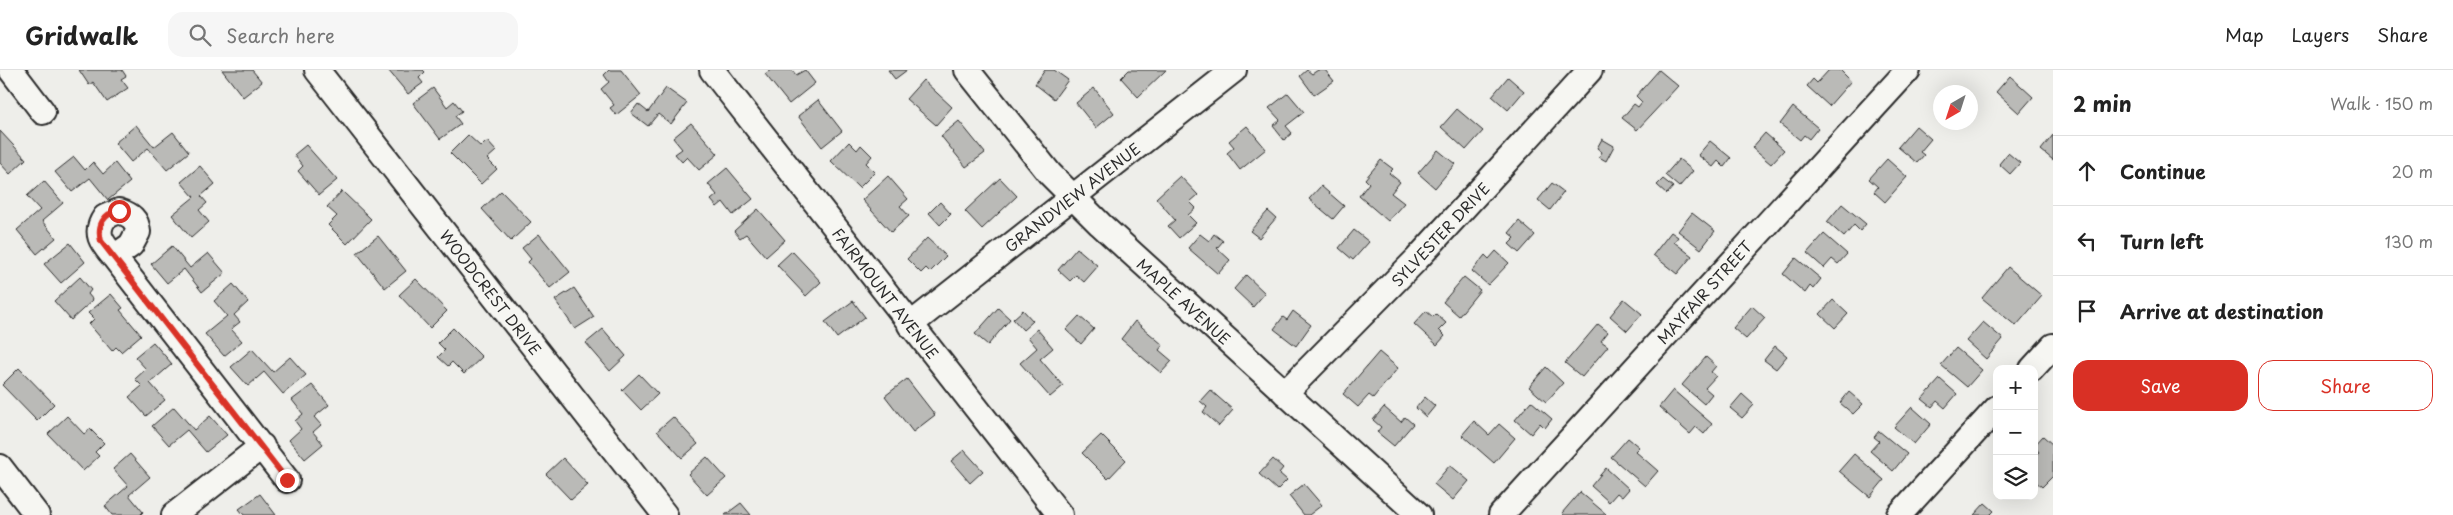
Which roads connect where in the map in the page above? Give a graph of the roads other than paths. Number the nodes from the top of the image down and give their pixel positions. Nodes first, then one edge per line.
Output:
1 (11, 70) edge
2 (317, 70) edge
3 (712, 70) edge
4 (967, 70) edge
5 (1234, 70) edge
6 (1590, 70) edge
7 (1908, 70) edge
8 (43, 112) dead end
9 (1073, 196) junction
10 (114, 257) dead end
11 (910, 325) junction
12 (2053, 346) edge
13 (2036, 365) edge
14 (1285, 393) junction
15 (1995, 410) edge
16 (262, 446) junction
17 (0, 467) edge
18 (287, 480) dead end
19 (37, 515) edge
20 (174, 515) edge
21 (665, 515) edge
22 (1060, 515) edge
23 (1419, 515) edge
24 (1501, 515) edge
25 (1898, 515) edge

1 - 8 street
2 - 21 street, WOODCREST DRIVE
3 - 11 street, FAIRMOUNT AVENUE
4 - 9 street, MAPLE AVENUE
5 - 9 street, GRANDVIEW AVENUE
6 - 14 street, SYLVESTER DRIVE
7 - 24 street, MAYFAIR STREET
9 - 11 street, GRANDVIEW AVENUE
9 - 14 street, MAPLE AVENUE
10 - 16 street
11 - 22 street, FAIRMOUNT AVENUE
12 - 13 street
14 - 23 street, MAPLE AVENUE
15 - 25 street
16 - 18 street
16 - 20 street
17 - 19 street

